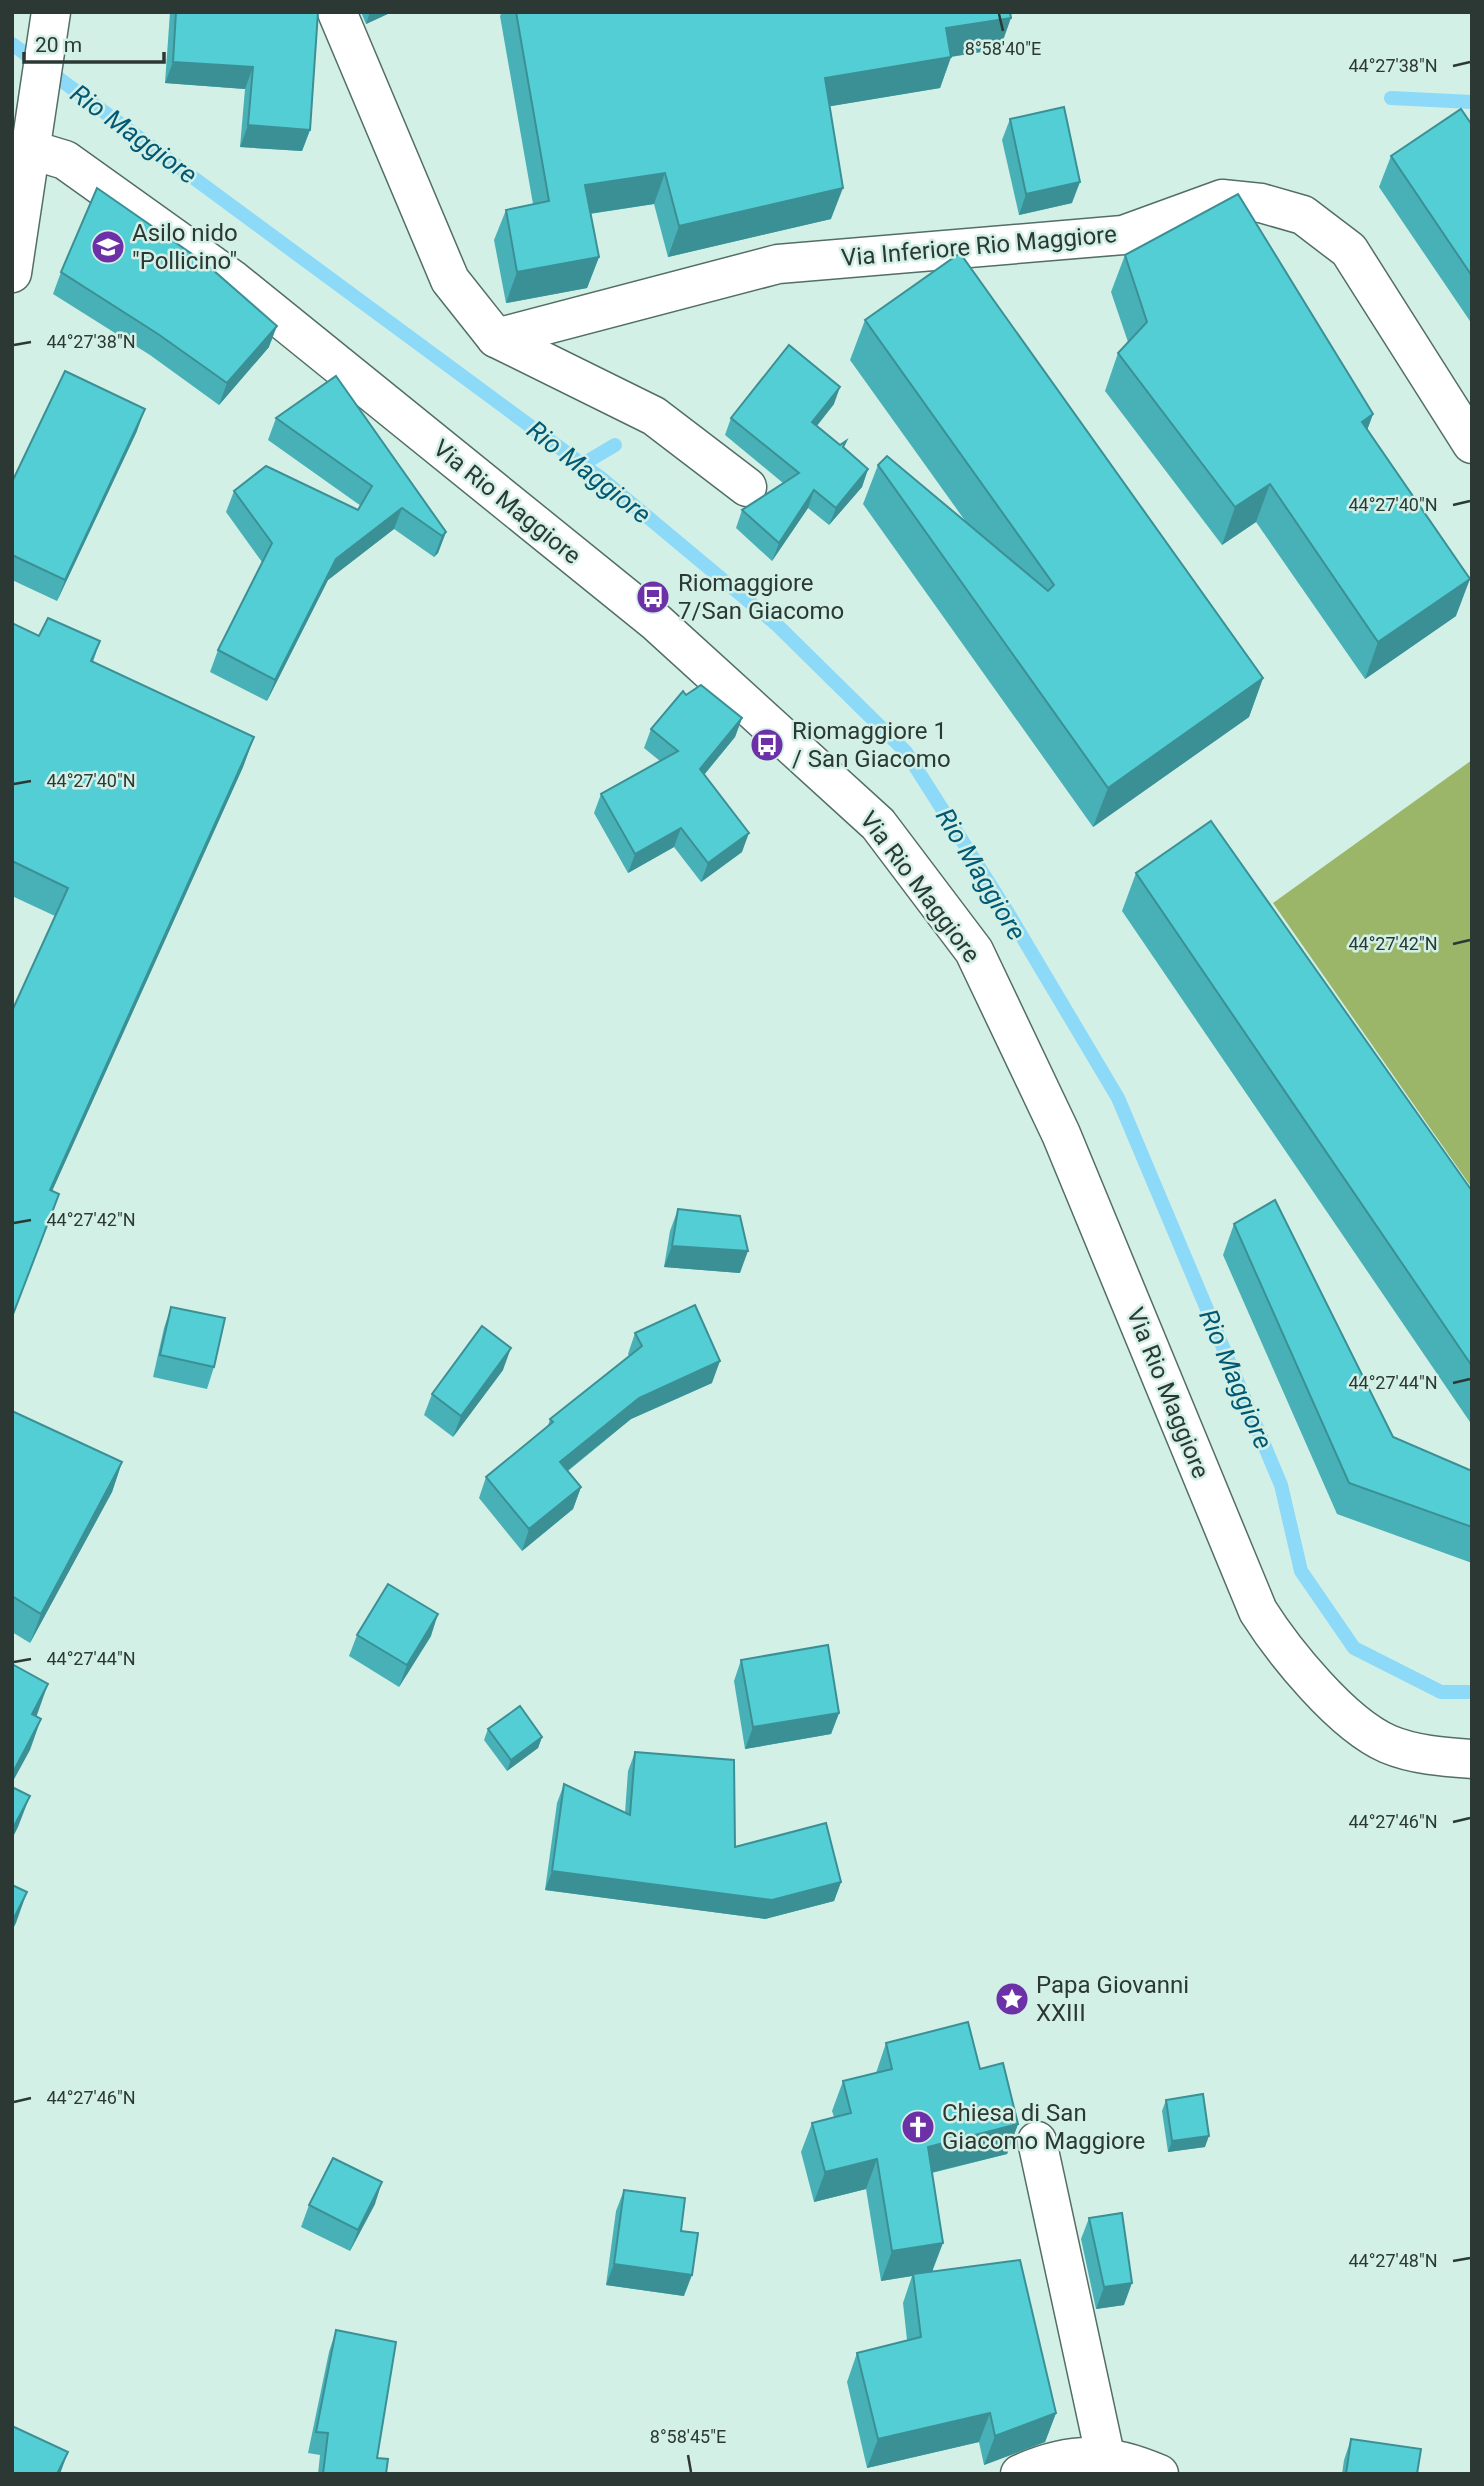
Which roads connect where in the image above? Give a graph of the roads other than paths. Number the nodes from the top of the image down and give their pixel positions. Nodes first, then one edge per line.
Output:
1 (337, 12) edge
2 (51, 14) edge
3 (35, 137) junction
4 (12, 273) edge
5 (496, 338) junction
6 (1472, 444) edge
7 (747, 487) dead end
8 (1472, 1759) edge
9 (1037, 2141) dead end
10 (1105, 2455) junction
11 (1020, 2474) edge
12 (1159, 2474) edge

1 - 5 street
2 - 3 street
3 - 4 street
3 - 8 street, Via Rio Maggiore
5 - 6 street, Via Inferiore Rio Maggiore
5 - 7 street
9 - 10 street
10 - 11 street
10 - 12 street

